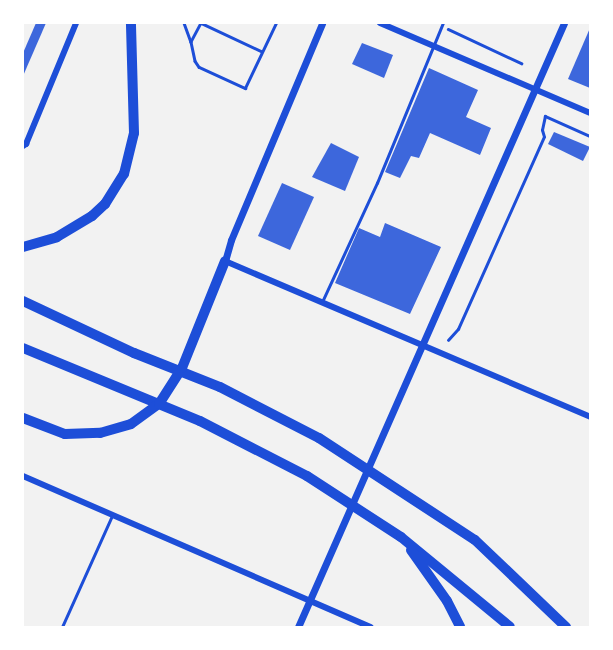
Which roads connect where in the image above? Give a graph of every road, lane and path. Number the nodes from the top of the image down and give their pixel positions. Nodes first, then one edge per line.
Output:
1 (76, 23) edge
2 (131, 23) edge
3 (184, 23) edge
4 (201, 23) edge
5 (276, 23) edge
6 (322, 23) edge
7 (380, 23) edge
8 (564, 23) edge
9 (442, 24) edge
10 (191, 42) junction
11 (433, 45) junction
12 (262, 51) junction
13 (522, 63) dead end
14 (535, 89) junction
15 (590, 113) edge
16 (590, 136) edge
17 (25, 145) edge
18 (23, 247) edge
19 (225, 261) junction
20 (23, 302) edge
21 (322, 302) junction
22 (448, 340) dead end
23 (423, 346) junction
24 (23, 348) edge
25 (590, 417) edge
26 (23, 418) edge
27 (23, 477) edge
28 (112, 516) junction
29 (401, 537) junction
30 (309, 600) junction
31 (62, 627) edge
32 (298, 627) edge
33 (372, 627) edge
34 (460, 627) edge
35 (510, 627) edge
36 (566, 627) edge

1 - 17 street
2 - 18 highway
3 - 10 lane
4 - 10 lane
4 - 12 lane
5 - 12 lane
6 - 19 street
7 - 11 street
8 - 14 street
9 - 11 lane
9 - 13 path
10 - 12 lane
11 - 14 street
11 - 21 lane
14 - 15 street
14 - 23 street
16 - 22 path
19 - 21 street
19 - 26 highway
20 - 36 highway
21 - 23 street
23 - 25 street
23 - 30 street
24 - 29 highway
27 - 28 street
28 - 30 street
28 - 31 lane
29 - 34 highway
29 - 35 highway
30 - 32 street
30 - 33 street

